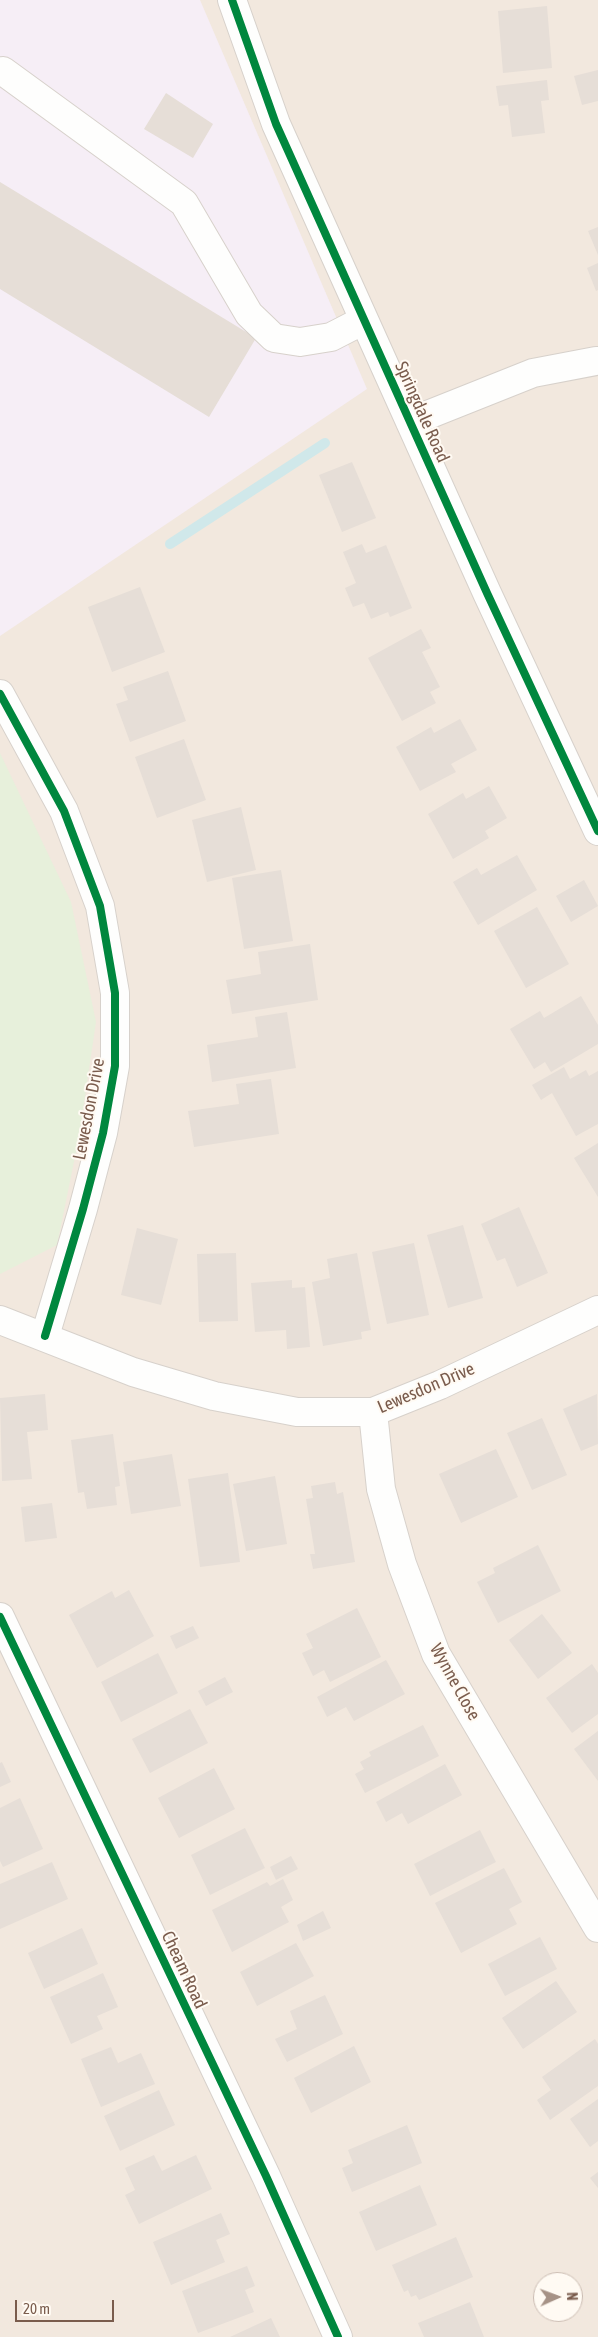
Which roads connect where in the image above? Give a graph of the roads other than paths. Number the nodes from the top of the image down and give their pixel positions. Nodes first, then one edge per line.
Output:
1 (232, 0) edge
2 (3, 71) dead end
3 (364, 320) junction
4 (596, 361) dead end
5 (410, 422) junction
6 (0, 694) edge
7 (598, 831) edge
8 (598, 1310) edge
9 (0, 1320) edge
10 (45, 1336) junction
11 (373, 1412) junction
12 (0, 1617) edge
13 (598, 1928) edge
14 (338, 2337) edge

1 - 3 street, Springdale Road
2 - 3 street
3 - 5 street, Springdale Road
4 - 5 street
5 - 7 street, Springdale Road
6 - 10 street, Lewesdon Drive
8 - 11 street, Lewesdon Drive
9 - 10 street, Lewesdon Drive
10 - 11 street, Lewesdon Drive
11 - 13 street, Wynne Close
12 - 14 street, Cheam Road

